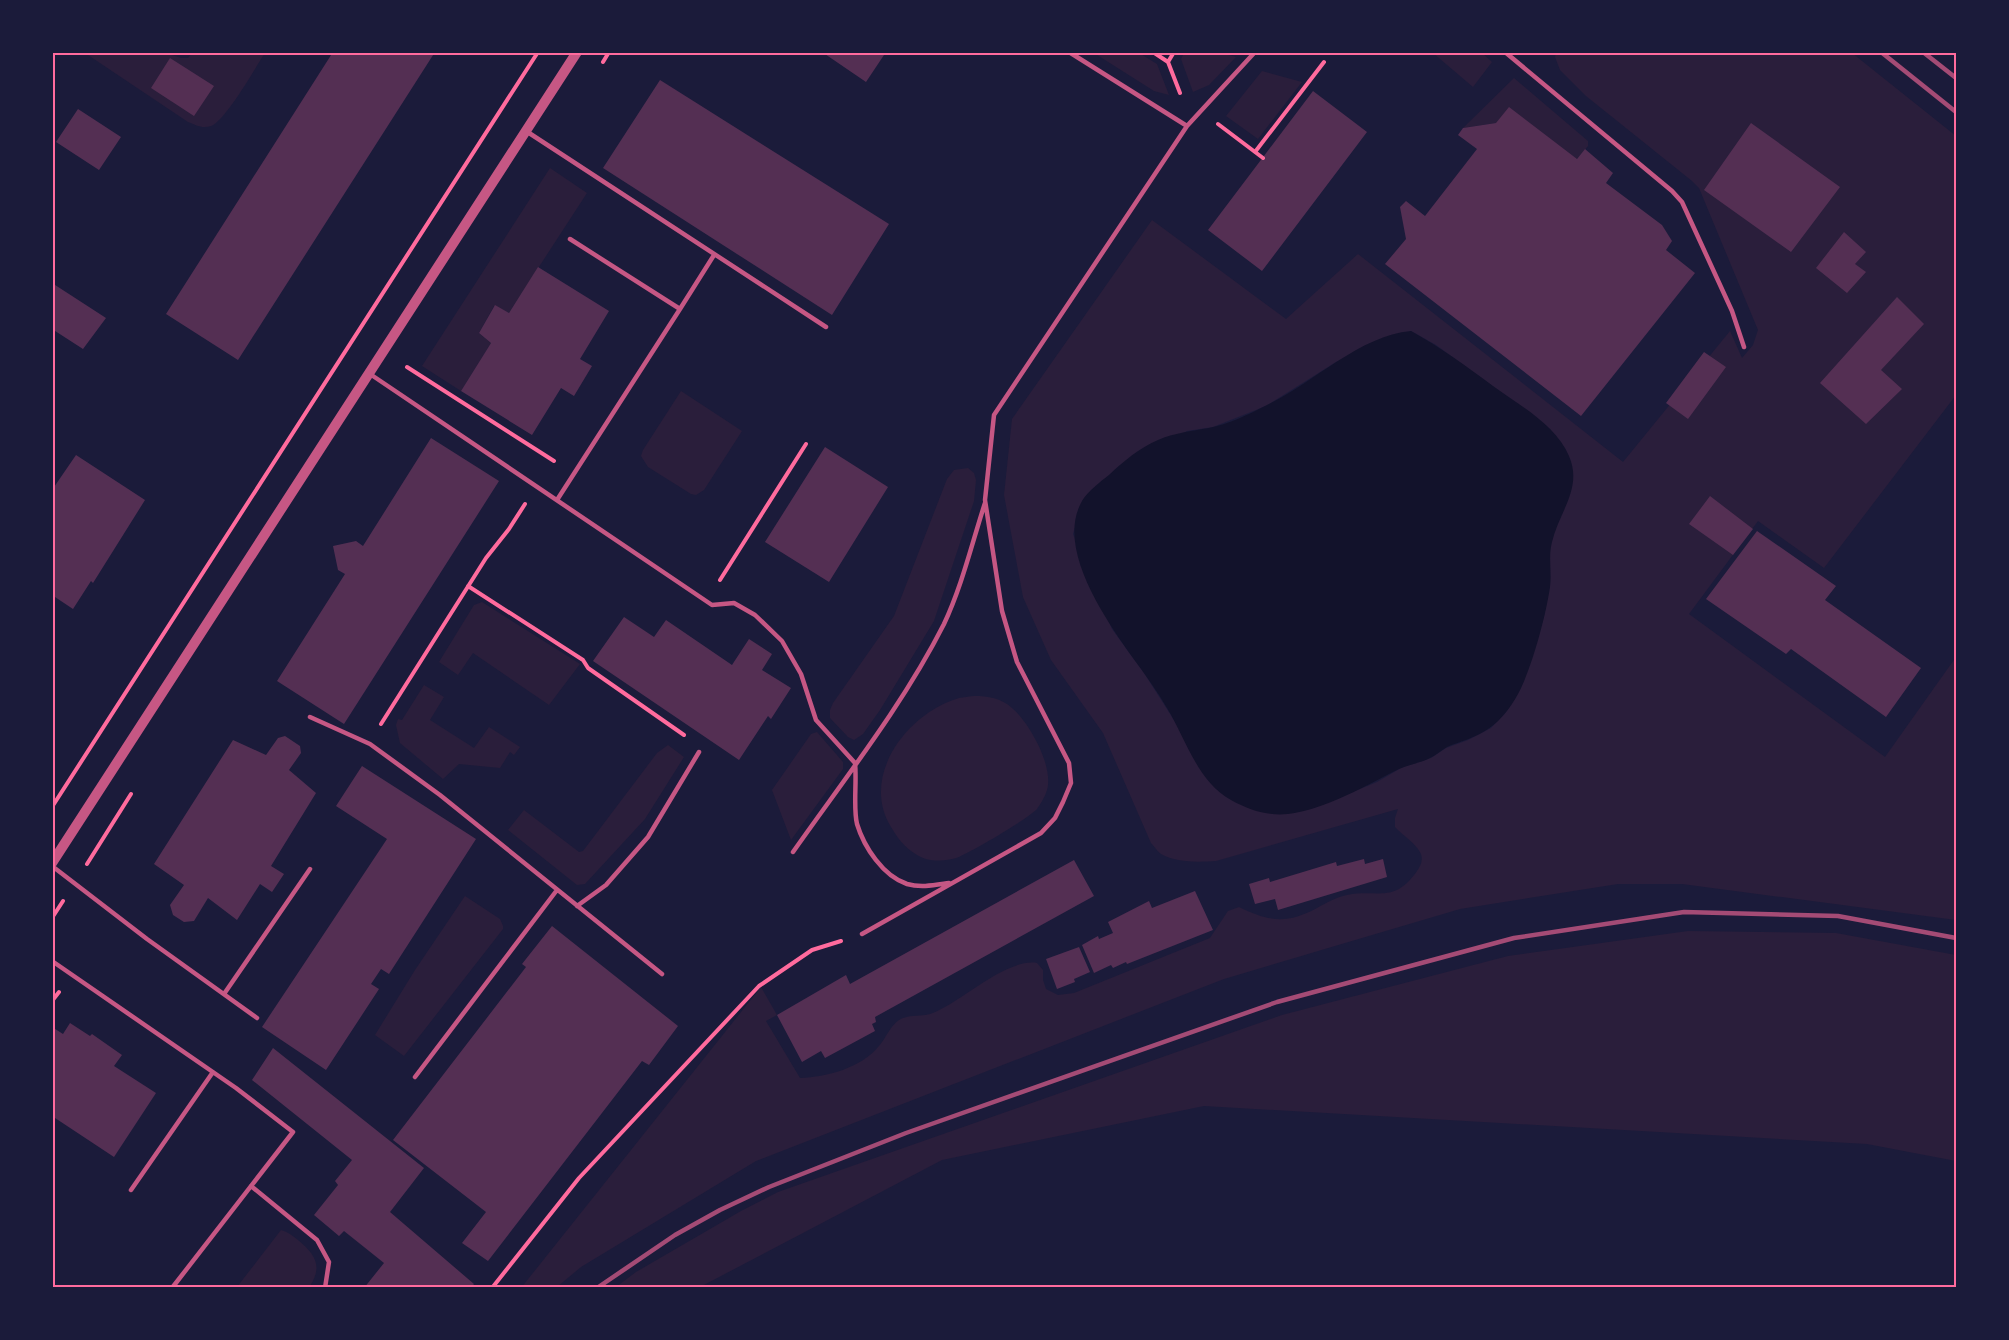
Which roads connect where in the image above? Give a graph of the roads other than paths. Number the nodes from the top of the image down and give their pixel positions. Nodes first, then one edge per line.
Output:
1 (577, 52) edge
2 (1069, 52) edge
3 (1255, 52) edge
4 (1505, 52) edge
5 (1187, 126) junction
6 (526, 131) junction
7 (570, 239) dead end
8 (714, 255) junction
9 (680, 309) junction
10 (826, 327) dead end
11 (1744, 347) dead end
12 (369, 374) junction
13 (557, 500) junction
14 (985, 500) junction
15 (310, 717) dead end
16 (699, 753) road end
17 (855, 763) junction
18 (793, 852) dead end
19 (52, 865) edge
20 (310, 869) dead end
21 (955, 882) junction
22 (557, 890) junction
23 (577, 906) junction
24 (862, 934) road end
25 (52, 961) edge
26 (662, 974) dead end
27 (224, 994) junction
28 (257, 1018) dead end
29 (213, 1072) junction
30 (415, 1077) dead end
31 (251, 1186) junction
32 (131, 1190) dead end
33 (172, 1287) edge
34 (325, 1287) edge

1 - 6 street
2 - 5 lane
3 - 5 lane
4 - 11 lane
5 - 14 lane
6 - 8 lane
6 - 12 street
7 - 9 lane
8 - 9 lane
8 - 10 lane
9 - 13 lane
12 - 13 lane
12 - 19 street
13 - 17 lane
14 - 17 lane
14 - 21 lane
15 - 22 lane
16 - 23 lane
17 - 18 lane
17 - 21 lane
19 - 27 lane
20 - 27 lane
21 - 24 lane
22 - 23 lane
22 - 30 lane
23 - 26 lane
25 - 29 lane
27 - 28 lane
29 - 31 lane
29 - 32 lane
31 - 33 lane
31 - 34 lane

